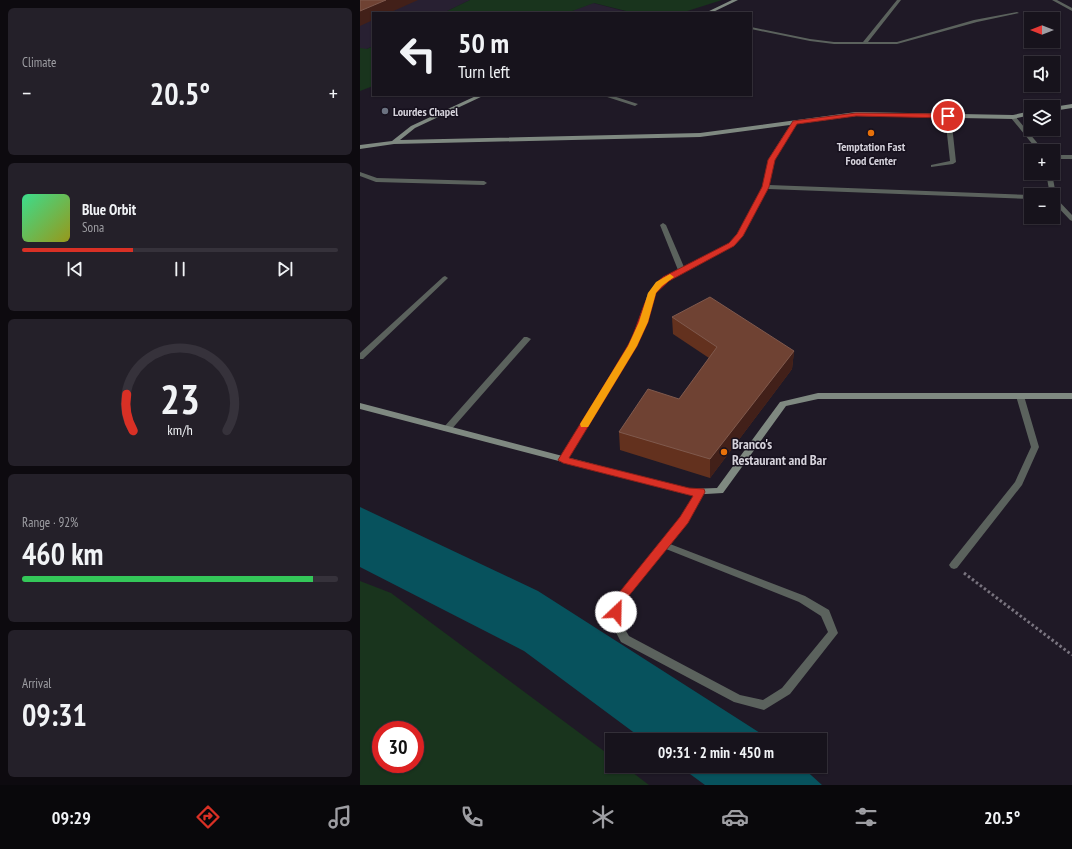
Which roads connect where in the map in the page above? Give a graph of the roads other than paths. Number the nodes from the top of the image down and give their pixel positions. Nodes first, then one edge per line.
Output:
1 (736, 0) edge
2 (899, 0) edge
3 (1054, 0) edge
4 (1072, 10) edge
5 (709, 12) edge
6 (1017, 13) dead end
7 (752, 28) edge
8 (864, 43) junction
9 (480, 96) edge
10 (607, 96) edge
11 (635, 104) dead end
12 (1072, 106) edge
13 (1060, 108) edge
14 (1024, 115) edge
15 (948, 116) junction
16 (1013, 117) junction
17 (795, 122) junction
18 (394, 142) junction
19 (1035, 144) edge
20 (360, 147) edge
21 (1060, 157) edge
22 (1072, 157) edge
23 (933, 166) dead end
24 (360, 174) edge
25 (484, 182) dead end
26 (766, 187) junction
27 (1024, 197) edge
28 (1060, 204) edge
29 (1072, 219) edge
30 (663, 225) dead end
31 (682, 270) junction
32 (445, 278) dead end
33 (527, 339) dead end
34 (360, 357) edge
35 (1020, 396) junction
36 (1072, 396) edge
37 (360, 406) edge
38 (447, 429) junction
39 (563, 460) junction
40 (700, 492) junction
41 (664, 545) junction
42 (954, 566) road end

1 - 5 main road
2 - 8 street
3 - 4 street
6 - 8 street
7 - 8 street
9 - 18 main road
10 - 11 street
12 - 13 main road
14 - 16 main road
15 - 16 main road
15 - 17 main road
15 - 23 street
16 - 19 street
17 - 18 main road
17 - 26 street
18 - 20 main road
21 - 22 street
24 - 25 street
26 - 27 street
26 - 31 street
28 - 29 street
30 - 31 street
31 - 39 street
32 - 34 street
33 - 38 street
35 - 36 main road
35 - 40 main road
35 - 42 street
37 - 38 main road
38 - 39 main road
39 - 40 main road
40 - 41 street
41 - 41 street

